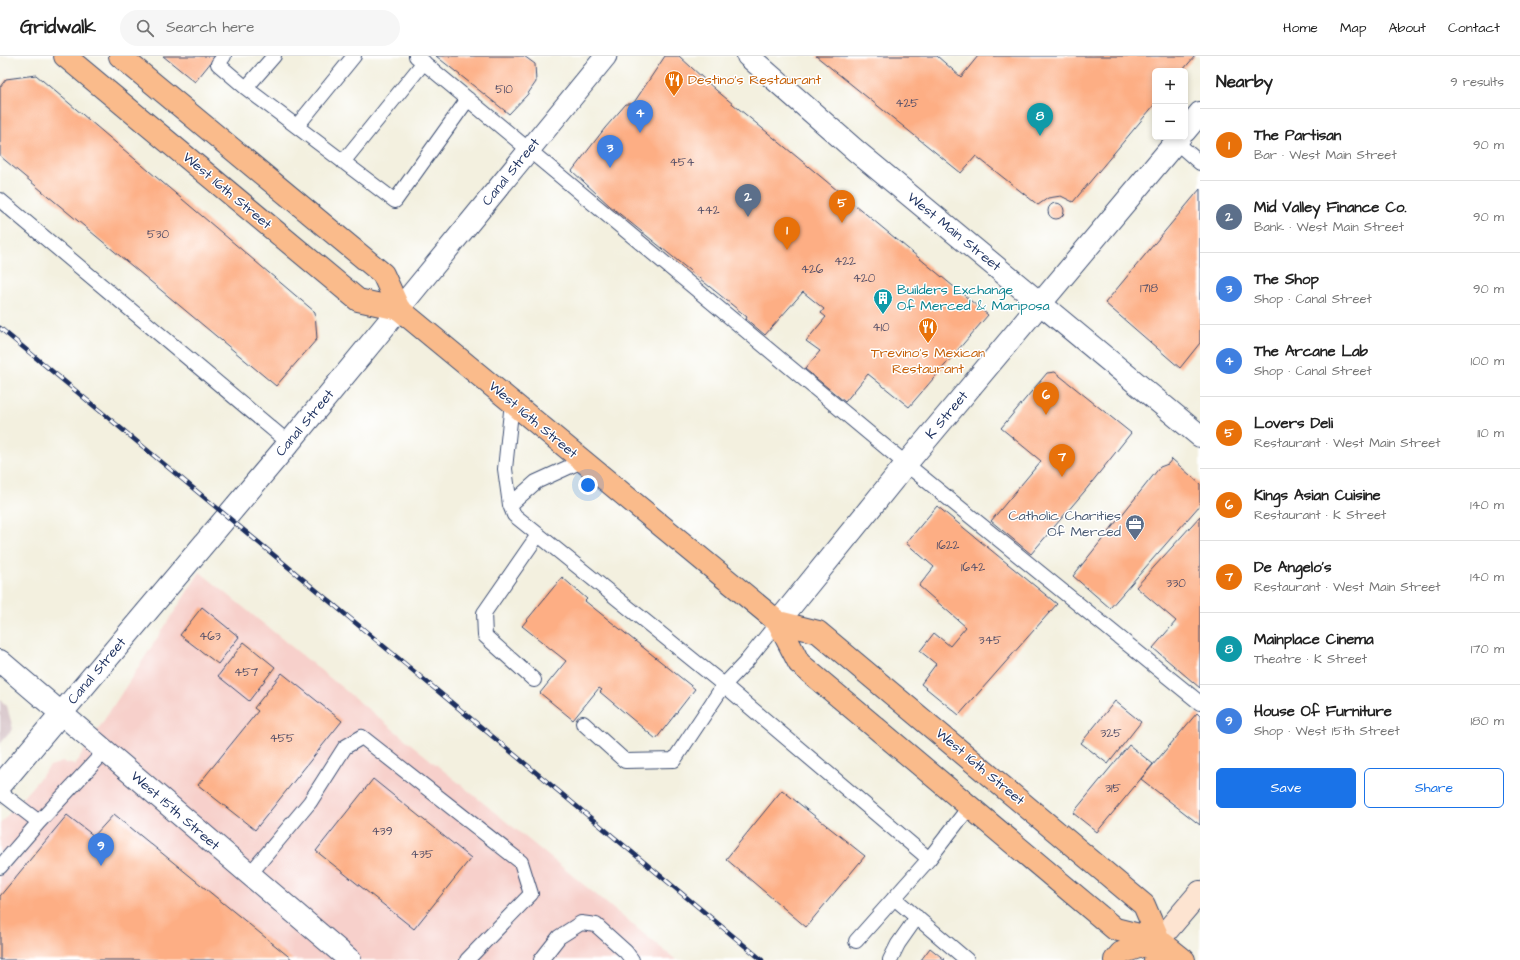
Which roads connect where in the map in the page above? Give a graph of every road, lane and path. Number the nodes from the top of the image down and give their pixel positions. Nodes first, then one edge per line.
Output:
1 (65, 56) edge
2 (120, 56) edge
3 (224, 56) edge
4 (274, 56) edge
5 (354, 56) edge
6 (606, 56) edge
7 (748, 56) edge
8 (420, 59) edge
9 (246, 88) junction
10 (468, 99) junction
11 (1200, 112) edge
12 (297, 126) junction
13 (1188, 126) edge
14 (1177, 140) edge
15 (1183, 140) edge
16 (529, 150) junction
17 (343, 162) junction
18 (1200, 162) edge
19 (0, 200) edge
20 (1041, 304) junction
21 (399, 309) junction
22 (512, 402) junction
23 (1200, 436) edge
24 (288, 443) junction
25 (582, 461) junction
26 (906, 464) junction
27 (510, 505) junction
28 (538, 534) junction
29 (778, 622) junction
30 (0, 661) edge
31 (534, 680) dead end
32 (724, 685) junction
33 (1200, 703) edge
34 (62, 713) junction
35 (583, 723) dead end
36 (105, 751) junction
37 (0, 786) edge
38 (0, 792) edge
39 (970, 806) junction
40 (39, 822) junction
41 (929, 859) junction
42 (0, 866) edge
43 (250, 874) junction
44 (1200, 892) edge
45 (894, 898) junction
46 (917, 917) junction
47 (856, 941) dead end
48 (1157, 950) edge
49 (350, 960) edge
50 (467, 960) edge
51 (541, 960) edge
52 (632, 960) edge
53 (890, 960) edge
54 (967, 960) edge
55 (1115, 960) edge
56 (1184, 960) edge

1 - 21 main road, West 16th Street
2 - 21 main road, West 16th Street
3 - 9 lane
4 - 9 lane
5 - 12 lane
6 - 16 street, Canal Street
7 - 20 street, West Main Street
8 - 10 lane
8 - 17 lane
9 - 12 lane
10 - 16 lane
10 - 17 lane
11 - 13 street, K Street
12 - 17 lane
14 - 20 street, K Street
15 - 18 lane
16 - 21 street, Canal Street
16 - 26 lane
19 - 24 lane
20 - 23 street, West Main Street
20 - 26 street, K Street
21 - 22 main road, West 16th Street
21 - 24 street, Canal Street
22 - 25 main road, West 16th Street
22 - 27 lane
24 - 34 street, Canal Street
25 - 27 lane
25 - 29 main road, West 16th Street
26 - 29 street, K Street
26 - 33 lane
27 - 28 lane
28 - 31 lane
28 - 32 lane
29 - 32 lane
29 - 39 main road, West 16th Street
29 - 48 main road, West 16th Street
30 - 34 street, West 15th Street
32 - 35 lane
32 - 41 lane
34 - 36 street, West 15th Street
34 - 37 street, Canal Street
36 - 40 lane
36 - 43 street, West 15th Street
38 - 40 lane
39 - 41 lane
39 - 48 main road, West 16th Street
40 - 42 lane
41 - 45 lane
43 - 49 street, West 15th Street
43 - 50 lane
44 - 48 main road
45 - 46 lane
45 - 47 lane
46 - 53 lane
46 - 54 lane
48 - 55 main road
48 - 56 main road, West 16th Street
51 - 52 lane

